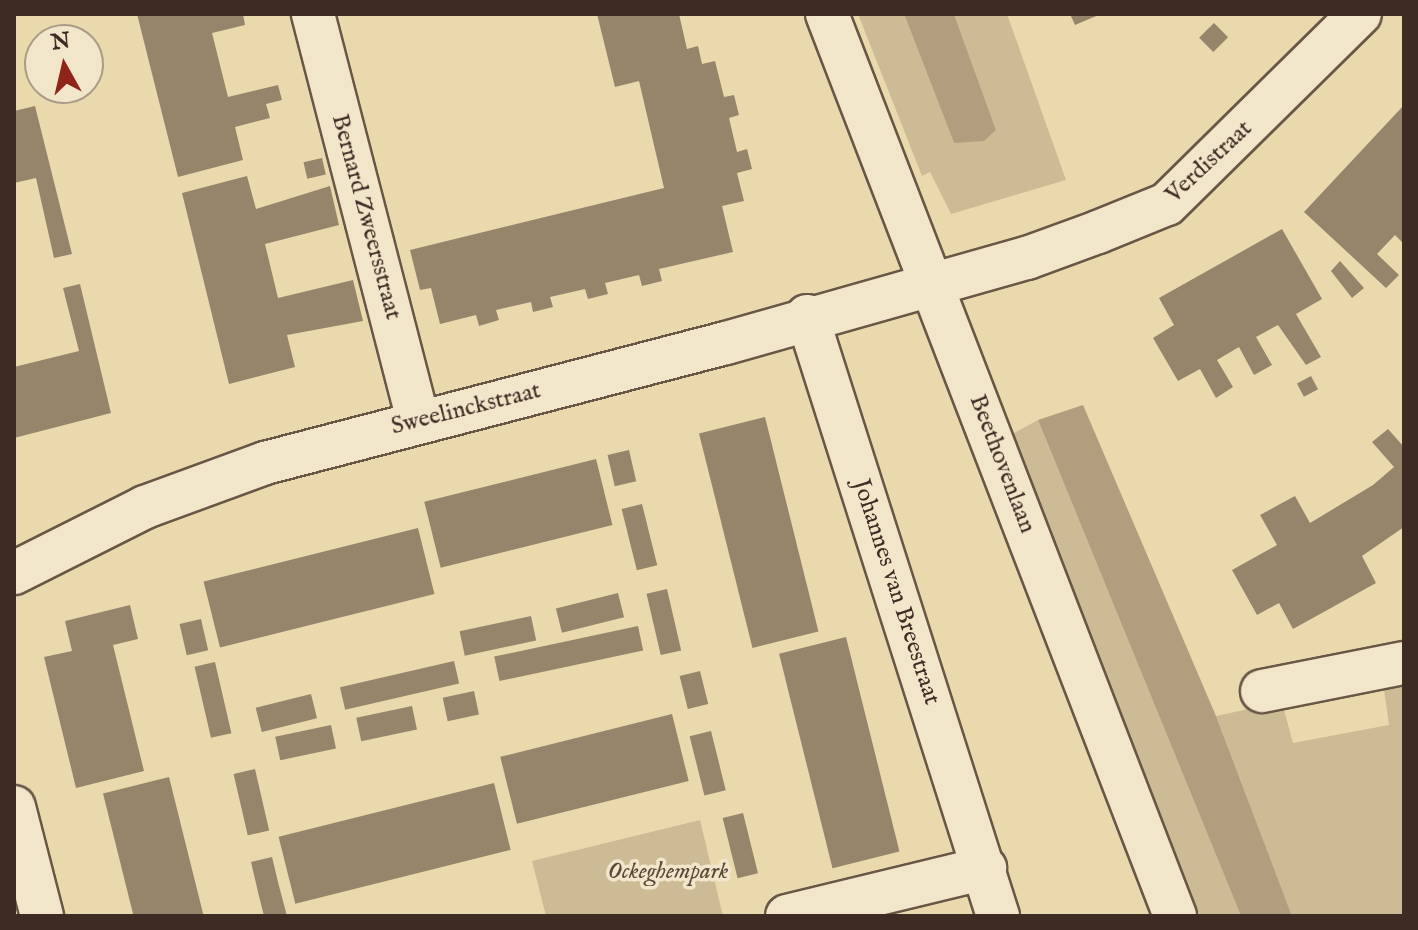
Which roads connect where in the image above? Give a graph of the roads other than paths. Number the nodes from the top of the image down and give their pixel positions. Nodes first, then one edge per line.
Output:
1 (313, 14) edge
2 (827, 14) edge
3 (1360, 14) edge
4 (932, 282) junction
5 (807, 316) junction
6 (418, 420) junction
7 (14, 573) edge
8 (1404, 634) edge
9 (1387, 666) edge
10 (1262, 691) dead end
11 (14, 807) edge
12 (985, 868) junction
13 (42, 916) edge
14 (787, 916) edge
15 (998, 916) edge
16 (1175, 916) edge

1 - 6 street, Bernard Zweersstraat
2 - 4 street, Beethovenlaan
3 - 4 street, Verdistraat
4 - 5 street, Sweelinckstraat
4 - 16 street, Beethovenlaan
5 - 6 street, Sweelinckstraat
5 - 12 street, Johannes van Breestraat
6 - 7 street, Sweelinckstraat
8 - 9 street
9 - 10 street
11 - 13 street
12 - 14 street
12 - 15 street, Johannes van Breestraat

